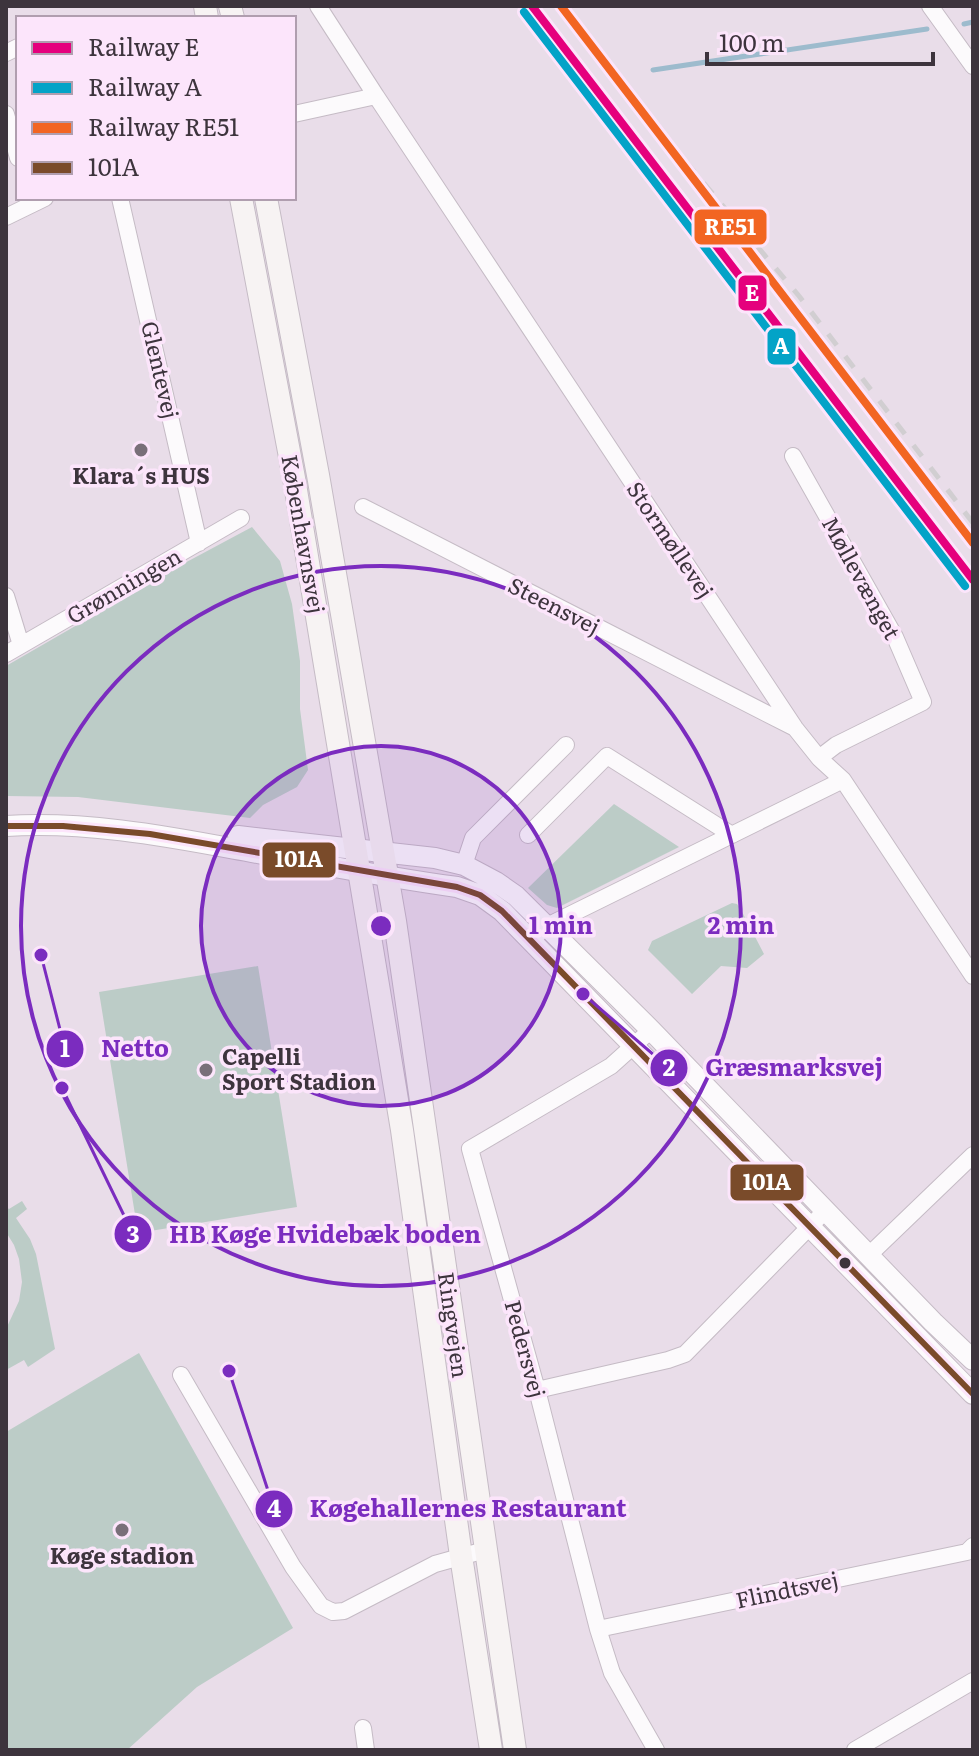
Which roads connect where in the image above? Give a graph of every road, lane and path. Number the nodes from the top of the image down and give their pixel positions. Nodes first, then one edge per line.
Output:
1 (318, 6) edge
2 (930, 6) edge
3 (973, 66) edge
4 (376, 96) junction
5 (6, 114) edge
6 (296, 114) edge
7 (16, 151) edge
8 (35, 200) edge
9 (120, 200) edge
10 (241, 200) edge
11 (266, 200) edge
12 (6, 217) edge
13 (793, 456) dead end
14 (363, 507) dead end
15 (241, 518) dead end
16 (199, 543) junction
17 (6, 596) edge
18 (13, 650) edge
19 (763, 681) junction
20 (746, 704) junction
21 (795, 728) junction
22 (566, 745) dead end
23 (819, 758) junction
24 (843, 780) junction
25 (6, 814) edge
26 (6, 826) edge
27 (528, 835) dead end
28 (732, 835) junction
29 (384, 853) junction
30 (357, 860) junction
31 (464, 865) junction
32 (388, 876) junction
33 (547, 926) junction
34 (531, 941) junction
35 (973, 976) edge
36 (651, 1030) junction
37 (634, 1046) junction
38 (973, 1155) edge
39 (826, 1210) junction
40 (810, 1226) junction
41 (869, 1255) junction
42 (972, 1359) edge
43 (181, 1375) dead end
44 (537, 1390) junction
45 (973, 1394) edge
46 (973, 1546) edge
47 (485, 1550) junction
48 (461, 1556) junction
49 (598, 1629) junction
50 (973, 1681) edge
51 (363, 1728) dead end
52 (366, 1750) edge
53 (491, 1750) edge
54 (515, 1750) edge
55 (656, 1750) edge
56 (855, 1750) edge

1 - 4 street, Stormøllevej
2 - 3 street
4 - 6 street
4 - 19 street, Stormøllevej
5 - 7 street
8 - 12 street
9 - 16 street, Glentevej
10 - 30 main road, Københavnsvej
11 - 29 main road, Københavnsvej
13 - 23 street, Møllevænget
14 - 20 street, Steensvej
15 - 16 street, Grønningen
16 - 18 street, Grønningen
17 - 18 street
19 - 20 street
19 - 21 street, Stormøllevej
20 - 21 street, Steensvej
21 - 23 street, Stormøllevej
22 - 31 street
23 - 24 street, Stormøllevej
24 - 28 street
24 - 35 street, Stormøllevej
25 - 30 street
26 - 30 street
27 - 28 street
28 - 33 street
29 - 30 street
29 - 31 street
29 - 32 main road, Ringvejen
30 - 32 street
30 - 48 main road, Ringvejen
31 - 33 street
32 - 34 street
32 - 47 main road, Ringvejen
33 - 34 street
33 - 36 street
34 - 37 street
36 - 37 street, Pedersvej
36 - 39 street
37 - 40 street
37 - 44 street, Pedersvej
38 - 41 street
39 - 40 street
39 - 41 street
40 - 44 street
40 - 45 street
41 - 42 street
43 - 48 street
44 - 49 street, Pedersvej
46 - 49 street, Flindtsvej
47 - 48 street
47 - 54 main road, Ringvejen
48 - 53 main road, Ringvejen
49 - 55 street, Pedersvej
50 - 56 street
51 - 52 street

